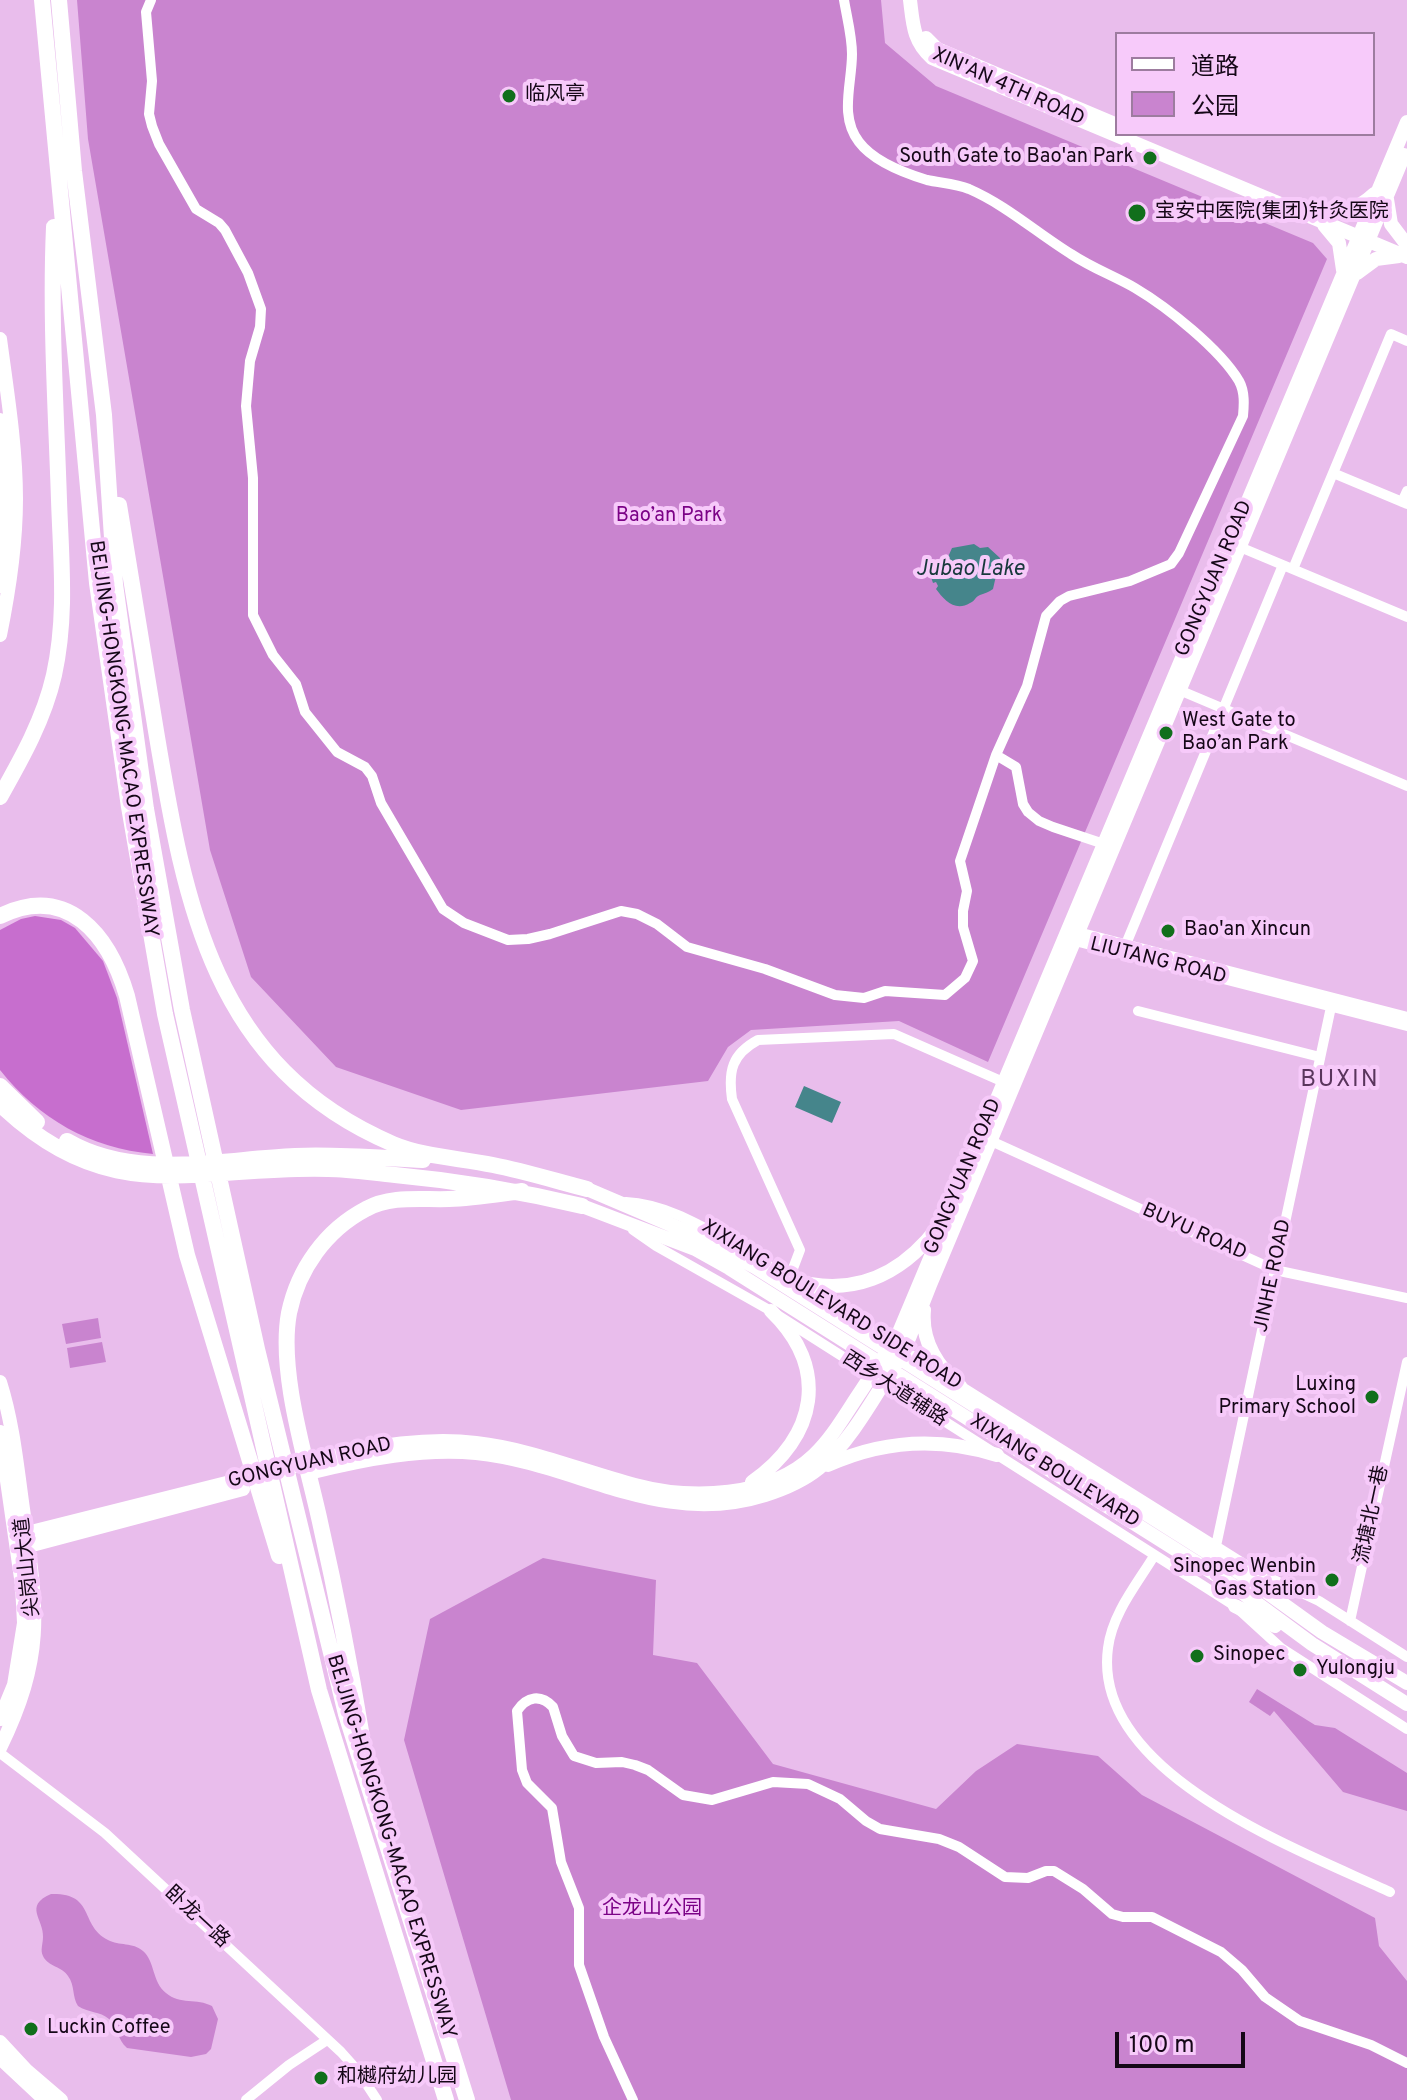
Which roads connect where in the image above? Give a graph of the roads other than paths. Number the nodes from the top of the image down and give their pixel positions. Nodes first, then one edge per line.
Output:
1 (42, 0) edge
2 (59, 0) edge
3 (151, 0) edge
4 (844, 0) edge
5 (910, 0) edge
6 (920, 0) edge
7 (1407, 122) edge
8 (1115, 124) edge
9 (1115, 132) edge
10 (1125, 136) edge
11 (1142, 136) edge
12 (1407, 147) edge
13 (57, 170) junction
14 (1384, 190) junction
15 (1320, 215) junction
16 (1365, 234) junction
17 (1407, 246) edge
18 (1407, 257) edge
19 (1347, 278) junction
20 (0, 339) edge
21 (1407, 341) edge
22 (104, 415) junction
23 (0, 420) edge
24 (1333, 473) junction
25 (1407, 491) edge
26 (1405, 503) edge
27 (1235, 545) junction
28 (1288, 567) junction
29 (0, 586) edge
30 (1407, 617) edge
31 (0, 635) edge
32 (1179, 690) junction
33 (1223, 709) junction
34 (996, 755) junction
35 (1407, 786) edge
36 (0, 797) edge
37 (1104, 844) junction
38 (0, 916) edge
39 (1073, 935) junction
40 (1126, 944) junction
41 (1331, 1007) junction
42 (1138, 1011) dead end
43 (1407, 1017) edge
44 (1407, 1026) edge
45 (1320, 1057) junction
46 (1009, 1084) junction
47 (0, 1086) edge
48 (0, 1104) edge
49 (991, 1141) junction
50 (376, 1165) junction
51 (497, 1165) junction
52 (587, 1189) joint
53 (522, 1191) junction
54 (616, 1201) junction
55 (582, 1206) joint
56 (948, 1214) junction
57 (615, 1217) junction
58 (698, 1243) junction
59 (1275, 1270) junction
60 (789, 1279) junction
61 (1407, 1298) edge
62 (924, 1299) junction
63 (826, 1302) junction
64 (771, 1311) junction
65 (802, 1331) junction
66 (898, 1347) junction
67 (1407, 1362) edge
68 (877, 1379) junction
69 (0, 1382) edge
70 (965, 1389) junction
71 (956, 1429) junction
72 (0, 1432) edge
73 (997, 1455) junction
74 (269, 1467) junction
75 (817, 1470) junction
76 (736, 1490) junction
77 (22, 1501) junction
78 (278, 1502) junction
79 (63, 1524) junction
80 (57, 1539) junction
81 (22, 1541) junction
82 (1216, 1546) junction
83 (1154, 1556) junction
84 (1257, 1572) junction
85 (34, 1577) junction
86 (1236, 1579) junction
87 (1235, 1606) junction
88 (1350, 1621) junction
89 (1322, 1632) junction
90 (1312, 1644) junction
91 (1407, 1657) edge
92 (1406, 1682) edge
93 (1407, 1704) edge
94 (0, 1719) edge
95 (1407, 1729) edge
96 (0, 1751) edge
97 (370, 1790) junction
98 (1390, 1892) dead end
99 (327, 2040) junction
100 (0, 2042) edge
101 (0, 2058) edge
102 (1407, 2063) edge
103 (45, 2100) edge
104 (61, 2100) edge
105 (246, 2100) edge
106 (377, 2100) edge
107 (446, 2100) edge
108 (467, 2100) edge
109 (633, 2100) edge

1 - 13 highway, BEIJING-HONGKONG-MACAO EXPRESSWAY
2 - 22 highway, BEIJING-HONGKONG-MACAO EXPRESSWAY
3 - 34 street
4 - 34 street
5 - 9 main road, XIN'AN 4TH ROAD
6 - 8 main road, XIN'AN 4TH ROAD
7 - 14 main road, GONGYUAN ROAD
10 - 15 main road, XIN'AN 4TH ROAD
11 - 15 main road, XIN'AN 4TH ROAD
12 - 14 main road, GONGYUAN ROAD
13 - 36 highway
13 - 74 highway, BEIJING-HONGKONG-MACAO EXPRESSWAY
14 - 15 main road
14 - 16 main road, GONGYUAN ROAD
14 - 17 main road
15 - 16 main road, XIN'AN 4TH ROAD
15 - 19 main road
16 - 17 main road, XIN'AN 4TH ROAD
16 - 18 main road, XIN'AN 4TH ROAD
16 - 19 main road, GONGYUAN ROAD
18 - 19 main road
19 - 27 main road, GONGYUAN ROAD
20 - 31 main road
21 - 24 street
22 - 51 highway
22 - 74 highway, BEIJING-HONGKONG-MACAO EXPRESSWAY
23 - 29 main road
24 - 26 street
24 - 28 street
25 - 26 street
27 - 28 street
27 - 32 main road, GONGYUAN ROAD
27 - 37 main road, GONGYUAN ROAD
28 - 30 street
28 - 33 street
32 - 33 street
32 - 39 main road, GONGYUAN ROAD
33 - 35 street
33 - 40 street
34 - 37 street
37 - 39 main road, GONGYUAN ROAD
38 - 74 highway
39 - 40 street, LIUTANG ROAD
39 - 41 street, LIUTANG ROAD
39 - 46 main road, GONGYUAN ROAD
40 - 43 street, LIUTANG ROAD
41 - 44 street, LIUTANG ROAD
41 - 45 street, JINHE ROAD
42 - 45 street
45 - 59 street, JINHE ROAD
46 - 49 main road, GONGYUAN ROAD
46 - 56 main road, GONGYUAN ROAD
46 - 60 street
47 - 50 highway
48 - 50 highway
49 - 59 street, BUYU ROAD
49 - 62 main road, GONGYUAN ROAD
50 - 51 highway
50 - 53 highway
51 - 52 highway
52 - 54 main road
53 - 55 highway
53 - 97 highway
54 - 58 main road
54 - 60 street, XIXIANG BOULEVARD SIDE ROAD
55 - 57 main road
56 - 60 main road
56 - 66 main road, GONGYUAN ROAD
57 - 58 main road
57 - 64 street, 西乡大道辅路
58 - 86 main road, XIXIANG BOULEVARD
59 - 61 street, BUYU ROAD
59 - 82 street, JINHE ROAD
60 - 63 street, XIXIANG BOULEVARD SIDE ROAD
62 - 66 main road, GONGYUAN ROAD
62 - 70 main road
63 - 65 street
63 - 66 street, XIXIANG BOULEVARD SIDE ROAD
64 - 65 street, 西乡大道辅路
64 - 76 main road
65 - 68 street, 西乡大道辅路
66 - 68 main road, GONGYUAN ROAD
66 - 70 street, XIXIANG BOULEVARD SIDE ROAD
67 - 88 street, 流塘北一巷
68 - 71 street, 西乡大道辅路
68 - 75 main road, GONGYUAN ROAD
68 - 76 main road, GONGYUAN ROAD
69 - 77 main road, 尖岗山大道
70 - 71 street
70 - 82 street, XIXIANG BOULEVARD SIDE ROAD
71 - 73 street, 西乡大道辅路
72 - 81 main road, 尖岗山大道
73 - 75 main road
73 - 83 street, 西乡大道辅路
74 - 78 highway
74 - 78 highway
75 - 80 main road, GONGYUAN ROAD
76 - 79 main road, GONGYUAN ROAD
77 - 79 main road
77 - 81 main road, 尖岗山大道
78 - 97 highway, BEIJING-HONGKONG-MACAO EXPRESSWAY
78 - 107 highway, BEIJING-HONGKONG-MACAO EXPRESSWAY
79 - 81 main road, GONGYUAN ROAD
80 - 81 main road, GONGYUAN ROAD
80 - 85 main road
81 - 85 main road, 尖岗山大道
81 - 94 main road, 尖岗山大道
82 - 84 street, XIXIANG BOULEVARD SIDE ROAD
83 - 87 street, 西乡大道辅路
83 - 98 street
84 - 88 street, XIXIANG BOULEVARD SIDE ROAD
84 - 89 main road
85 - 96 main road, 尖岗山大道
86 - 89 main road, XIXIANG BOULEVARD
86 - 90 main road, XIXIANG BOULEVARD
87 - 90 main road
87 - 95 street, 西乡大道辅路
88 - 91 street, XIXIANG BOULEVARD SIDE ROAD
89 - 92 main road, XIXIANG BOULEVARD
90 - 93 main road, XIXIANG BOULEVARD
96 - 99 street, 卧龙一路
97 - 108 highway, BEIJING-HONGKONG-MACAO EXPRESSWAY
99 - 105 street
99 - 106 street, 卧龙一路
100 - 104 main road
101 - 103 main road
102 - 109 street

